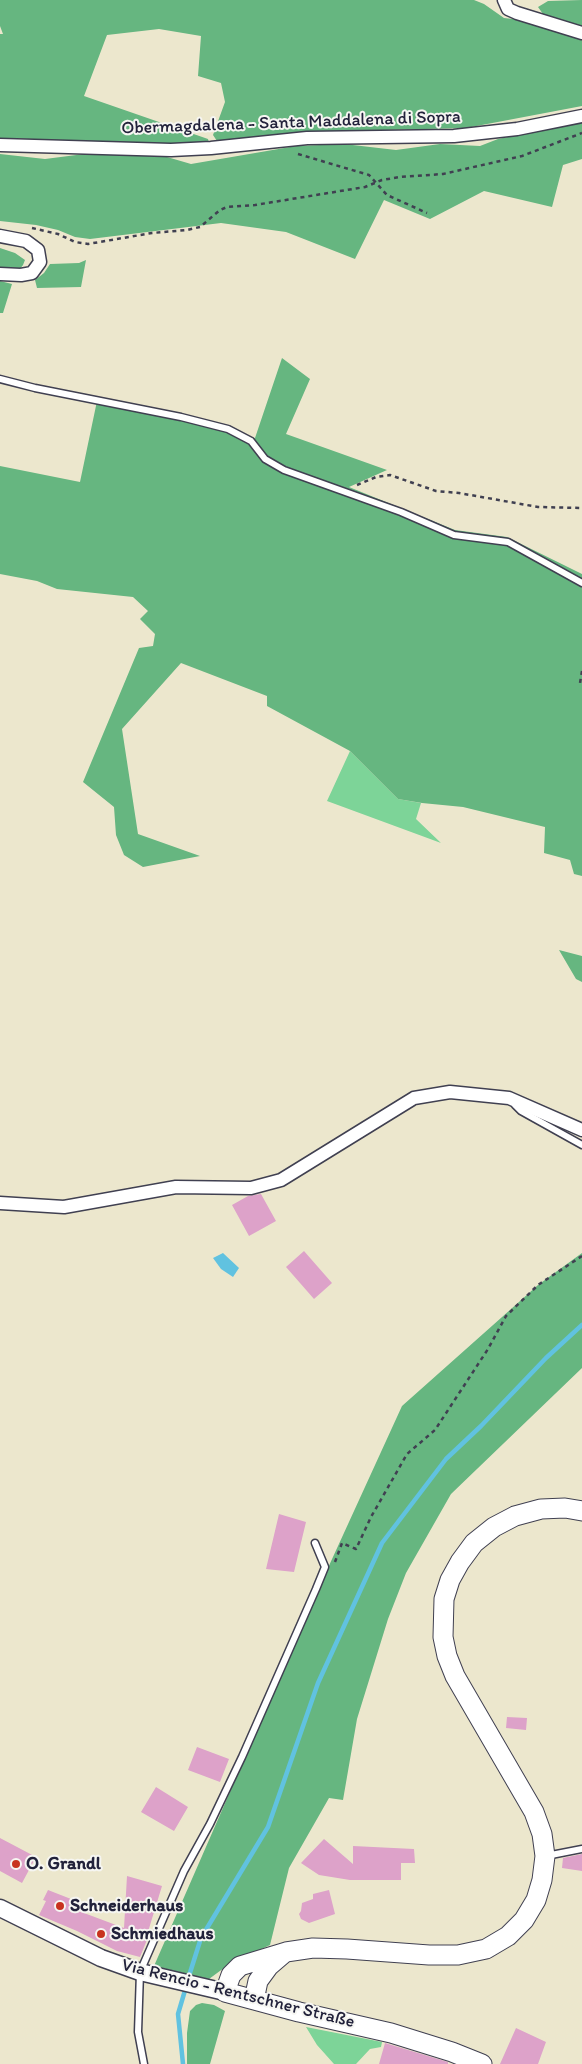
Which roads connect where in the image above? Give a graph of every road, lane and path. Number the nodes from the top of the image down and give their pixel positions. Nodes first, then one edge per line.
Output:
1 (504, 0) edge
2 (582, 33) edge
3 (582, 116) edge
4 (582, 133) edge
5 (0, 144) edge
6 (298, 154) dead end
7 (376, 182) junction
8 (427, 213) dead end
9 (29, 228) dead end
10 (0, 236) edge
11 (0, 274) edge
12 (0, 379) edge
13 (342, 492) junction
14 (582, 508) edge
15 (582, 583) edge
16 (582, 671) edge
17 (582, 684) edge
18 (509, 1098) junction
19 (582, 1130) edge
20 (582, 1145) edge
21 (0, 1203) edge
22 (582, 1256) edge
23 (582, 1511) edge
24 (315, 1544) dead end
25 (316, 1589) junction
26 (582, 1849) edge
27 (545, 1856) junction
28 (0, 1908) edge
29 (286, 1952) junction
30 (145, 1973) junction
31 (225, 1992) junction
32 (254, 2000) junction
33 (144, 2064) edge
34 (482, 2064) edge

1 - 2 street
3 - 5 street, Obermagdalena - Santa Maddalena di Sopra
4 - 7 path
6 - 7 path
7 - 8 path
7 - 9 path
10 - 11 street
12 - 13 lane
13 - 14 path
13 - 15 lane
16 - 17 path
18 - 19 street
18 - 20 lane
18 - 21 street
22 - 25 path
23 - 27 main road
24 - 25 lane
25 - 30 lane
26 - 27 lane
27 - 29 main road
28 - 30 street, Via Rencio - Rentschner Straße
29 - 31 main road
29 - 32 main road
30 - 31 street, Via Rencio - Rentschner Straße
30 - 33 lane
31 - 32 main road, Via Rencio - Rentschner Straße
32 - 34 main road, Via Rencio - Rentschner Straße

